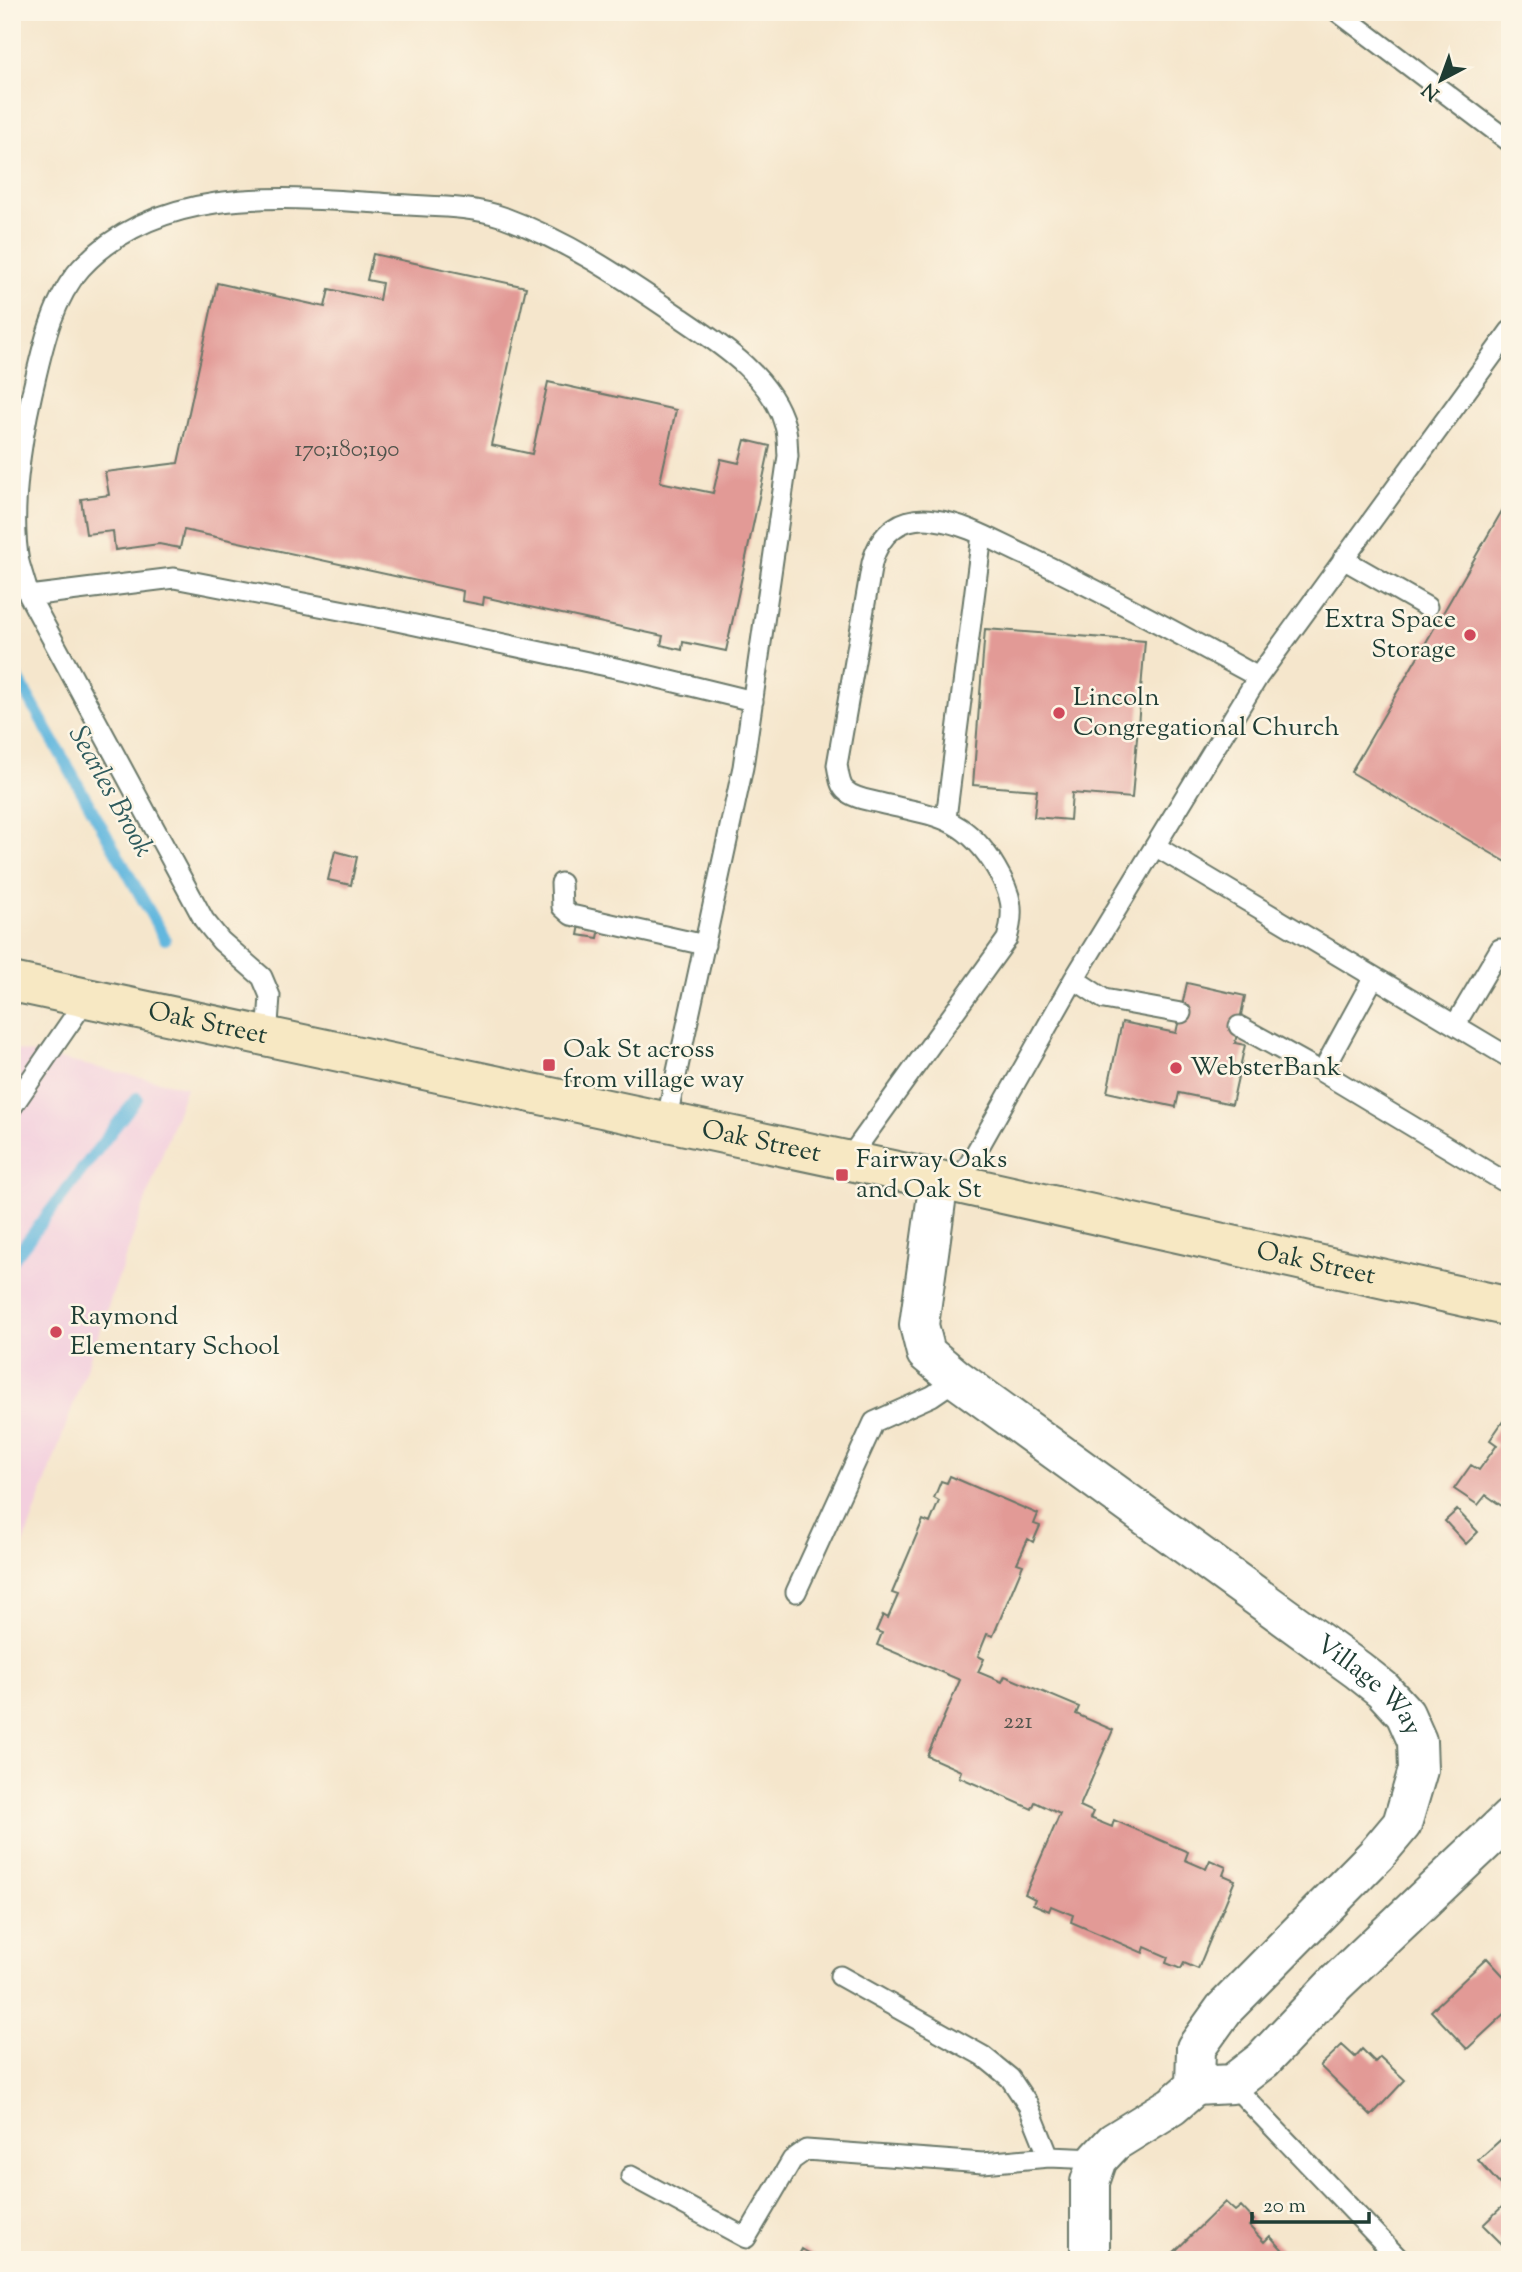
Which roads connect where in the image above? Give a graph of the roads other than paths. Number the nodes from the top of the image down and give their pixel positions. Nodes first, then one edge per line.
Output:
1 (1338, 12) edge
2 (1510, 142) edge
3 (1510, 331) edge
4 (982, 535) junction
5 (1343, 559) junction
6 (29, 596) junction
7 (1427, 607) dead end
8 (1258, 677) junction
9 (753, 701) junction
10 (946, 818) junction
11 (1155, 846) junction
12 (561, 883) dead end
13 (705, 945) junction
14 (1500, 949) dead end
15 (1374, 977) junction
16 (1074, 979) junction
17 (12, 982) edge
18 (87, 998) junction
19 (1181, 1013) dead end
20 (1239, 1026) dead end
21 (1455, 1026) junction
22 (267, 1038) junction
23 (1510, 1058) edge
24 (1322, 1072) junction
25 (12, 1107) edge
26 (666, 1122) junction
27 (847, 1161) junction
28 (948, 1182) junction
29 (1510, 1185) edge
30 (1510, 1307) edge
31 (957, 1379) junction
32 (796, 1592) dead end
33 (1510, 1818) edge
34 (840, 1976) dead end
35 (1214, 2085) junction
36 (1049, 2157) junction
37 (1098, 2160) junction
38 (631, 2176) dead end
39 (1090, 2260) edge
40 (1400, 2260) edge

1 - 2 lane
3 - 5 lane
4 - 8 lane
4 - 10 lane
4 - 10 lane
5 - 7 lane
5 - 8 lane
6 - 9 lane
6 - 9 lane
6 - 22 lane
8 - 11 lane
9 - 13 lane
10 - 27 lane
11 - 15 lane
11 - 16 lane
12 - 13 lane
13 - 26 lane
14 - 21 lane
15 - 21 lane
15 - 24 lane
16 - 19 lane
16 - 28 lane
17 - 18 main road, Oak Street
18 - 22 main road, Oak Street
18 - 25 lane
20 - 24 lane
21 - 23 lane
22 - 26 main road, Oak Street
24 - 29 lane
26 - 27 main road, Oak Street
27 - 28 main road, Oak Street
28 - 30 main road, Oak Street
28 - 31 street, Village Way
31 - 32 lane
31 - 35 street, Village Way
33 - 35 street
34 - 36 lane
35 - 37 street
35 - 40 lane
36 - 37 lane
36 - 38 lane
37 - 39 street

